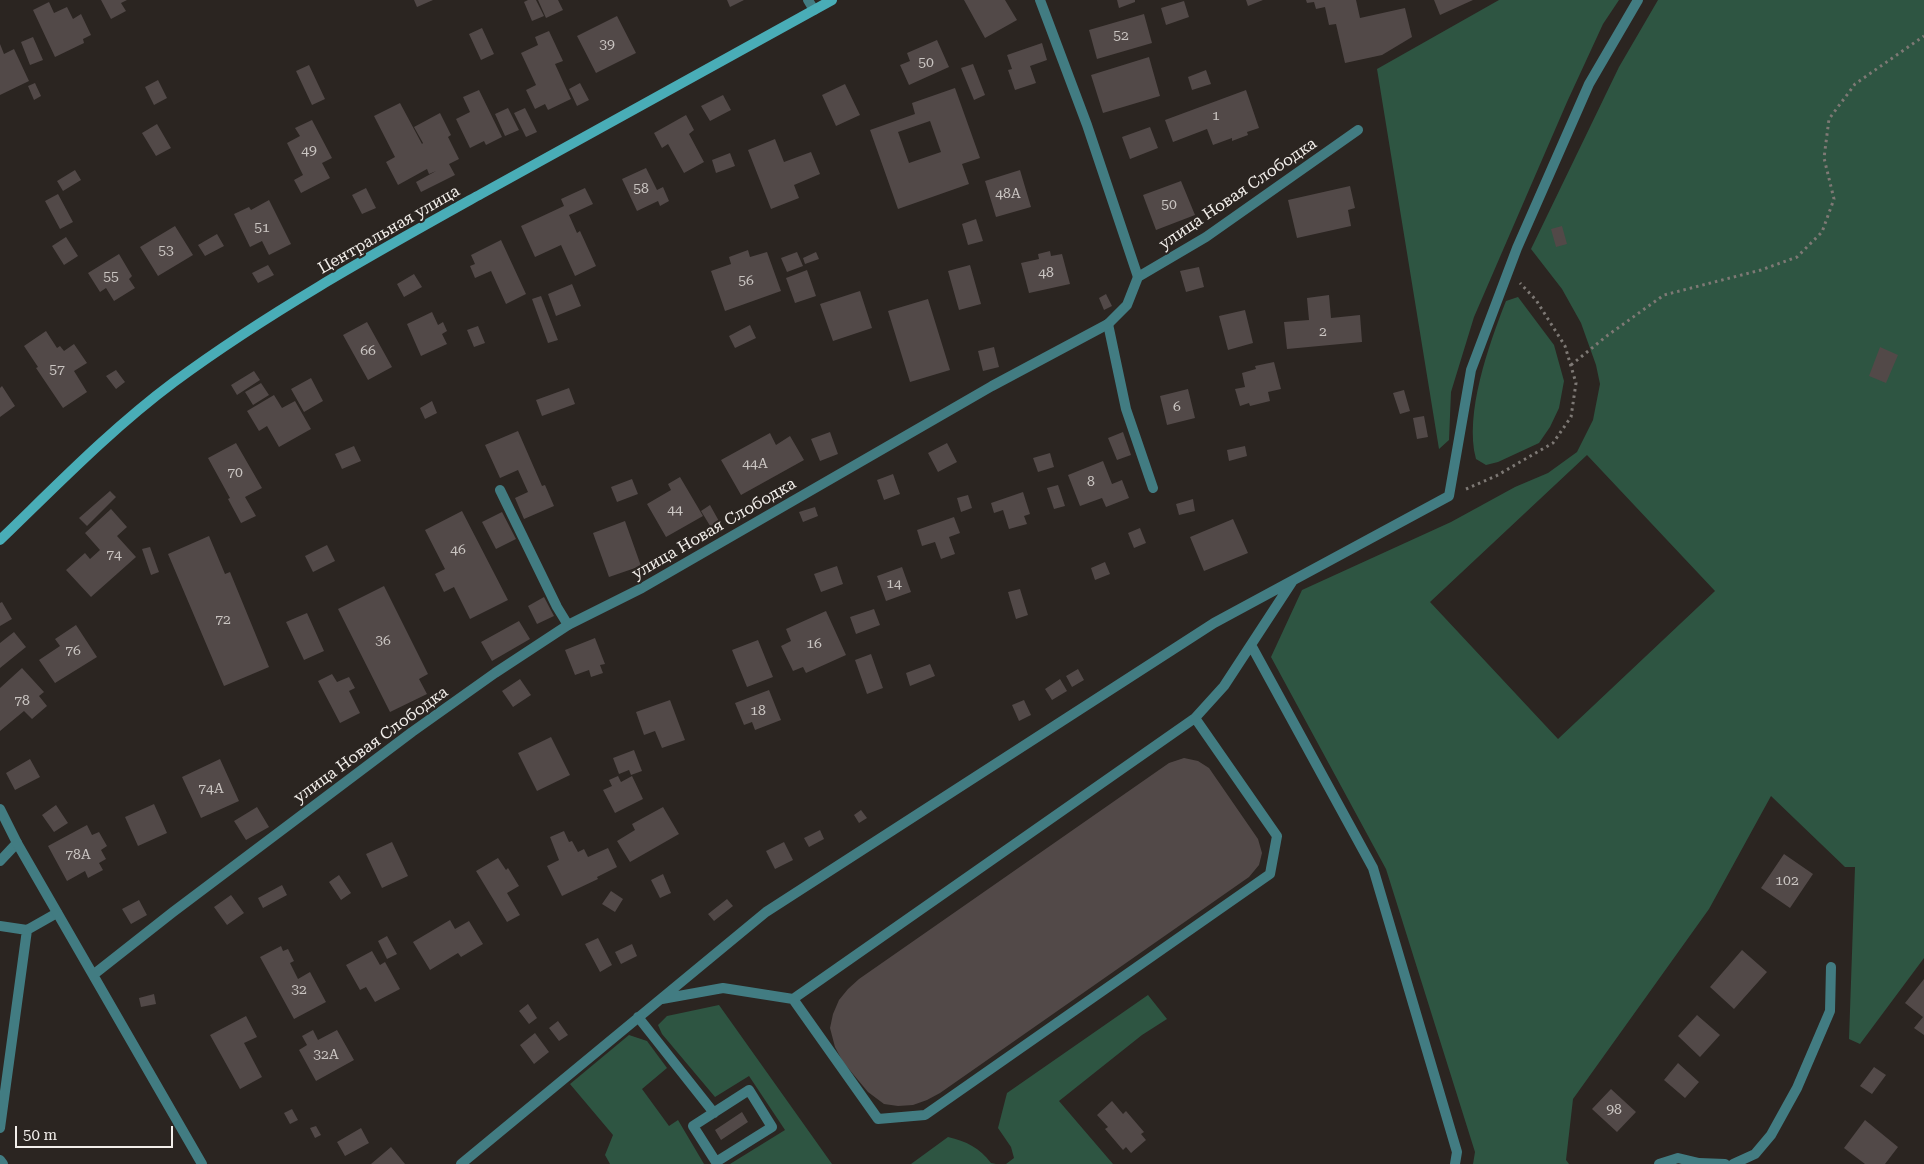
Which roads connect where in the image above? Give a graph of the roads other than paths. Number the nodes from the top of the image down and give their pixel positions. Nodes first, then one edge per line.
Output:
1 (808, 0) edge
2 (832, 0) edge
3 (1040, 0) edge
4 (1638, 0) edge
5 (814, 10) junction
6 (1358, 130) dead end
7 (1138, 277) junction
8 (1108, 324) junction
9 (1153, 488) dead end
10 (500, 490) dead end
11 (0, 540) edge
12 (1292, 581) junction
13 (568, 625) junction
14 (1251, 645) junction
15 (1194, 718) junction
16 (0, 809) edge
17 (17, 843) junction
18 (0, 861) edge
19 (57, 913) junction
20 (0, 926) edge
21 (27, 930) junction
22 (1831, 967) dead end
23 (93, 975) junction
24 (660, 999) junction
25 (793, 999) junction
26 (638, 1018) junction
27 (714, 1113) junction
28 (0, 1128) edge
29 (0, 1160) edge
30 (4, 1164) edge
31 (202, 1164) edge
32 (461, 1164) edge
33 (1455, 1164) edge
34 (1659, 1164) edge
35 (1725, 1164) edge
36 (1732, 1164) edge

1 - 5 street
2 - 5 main road, Центральная улица
3 - 7 street
4 - 12 street
5 - 11 main road, Центральная улица
6 - 7 street, улица Новая Слободка
7 - 8 street, улица Новая Слободка
8 - 9 street
8 - 13 street, улица Новая Слободка
10 - 13 street
12 - 14 street
12 - 24 street
13 - 23 street, улица Новая Слободка
14 - 15 street
14 - 33 street
15 - 25 street
15 - 25 street
16 - 17 street
17 - 18 street
17 - 19 street
19 - 21 street
19 - 23 street
20 - 21 street
21 - 28 street
22 - 36 street
23 - 31 street
24 - 25 street
24 - 26 street
26 - 27 street
26 - 32 street
27 - 27 street
29 - 30 street
34 - 35 street

